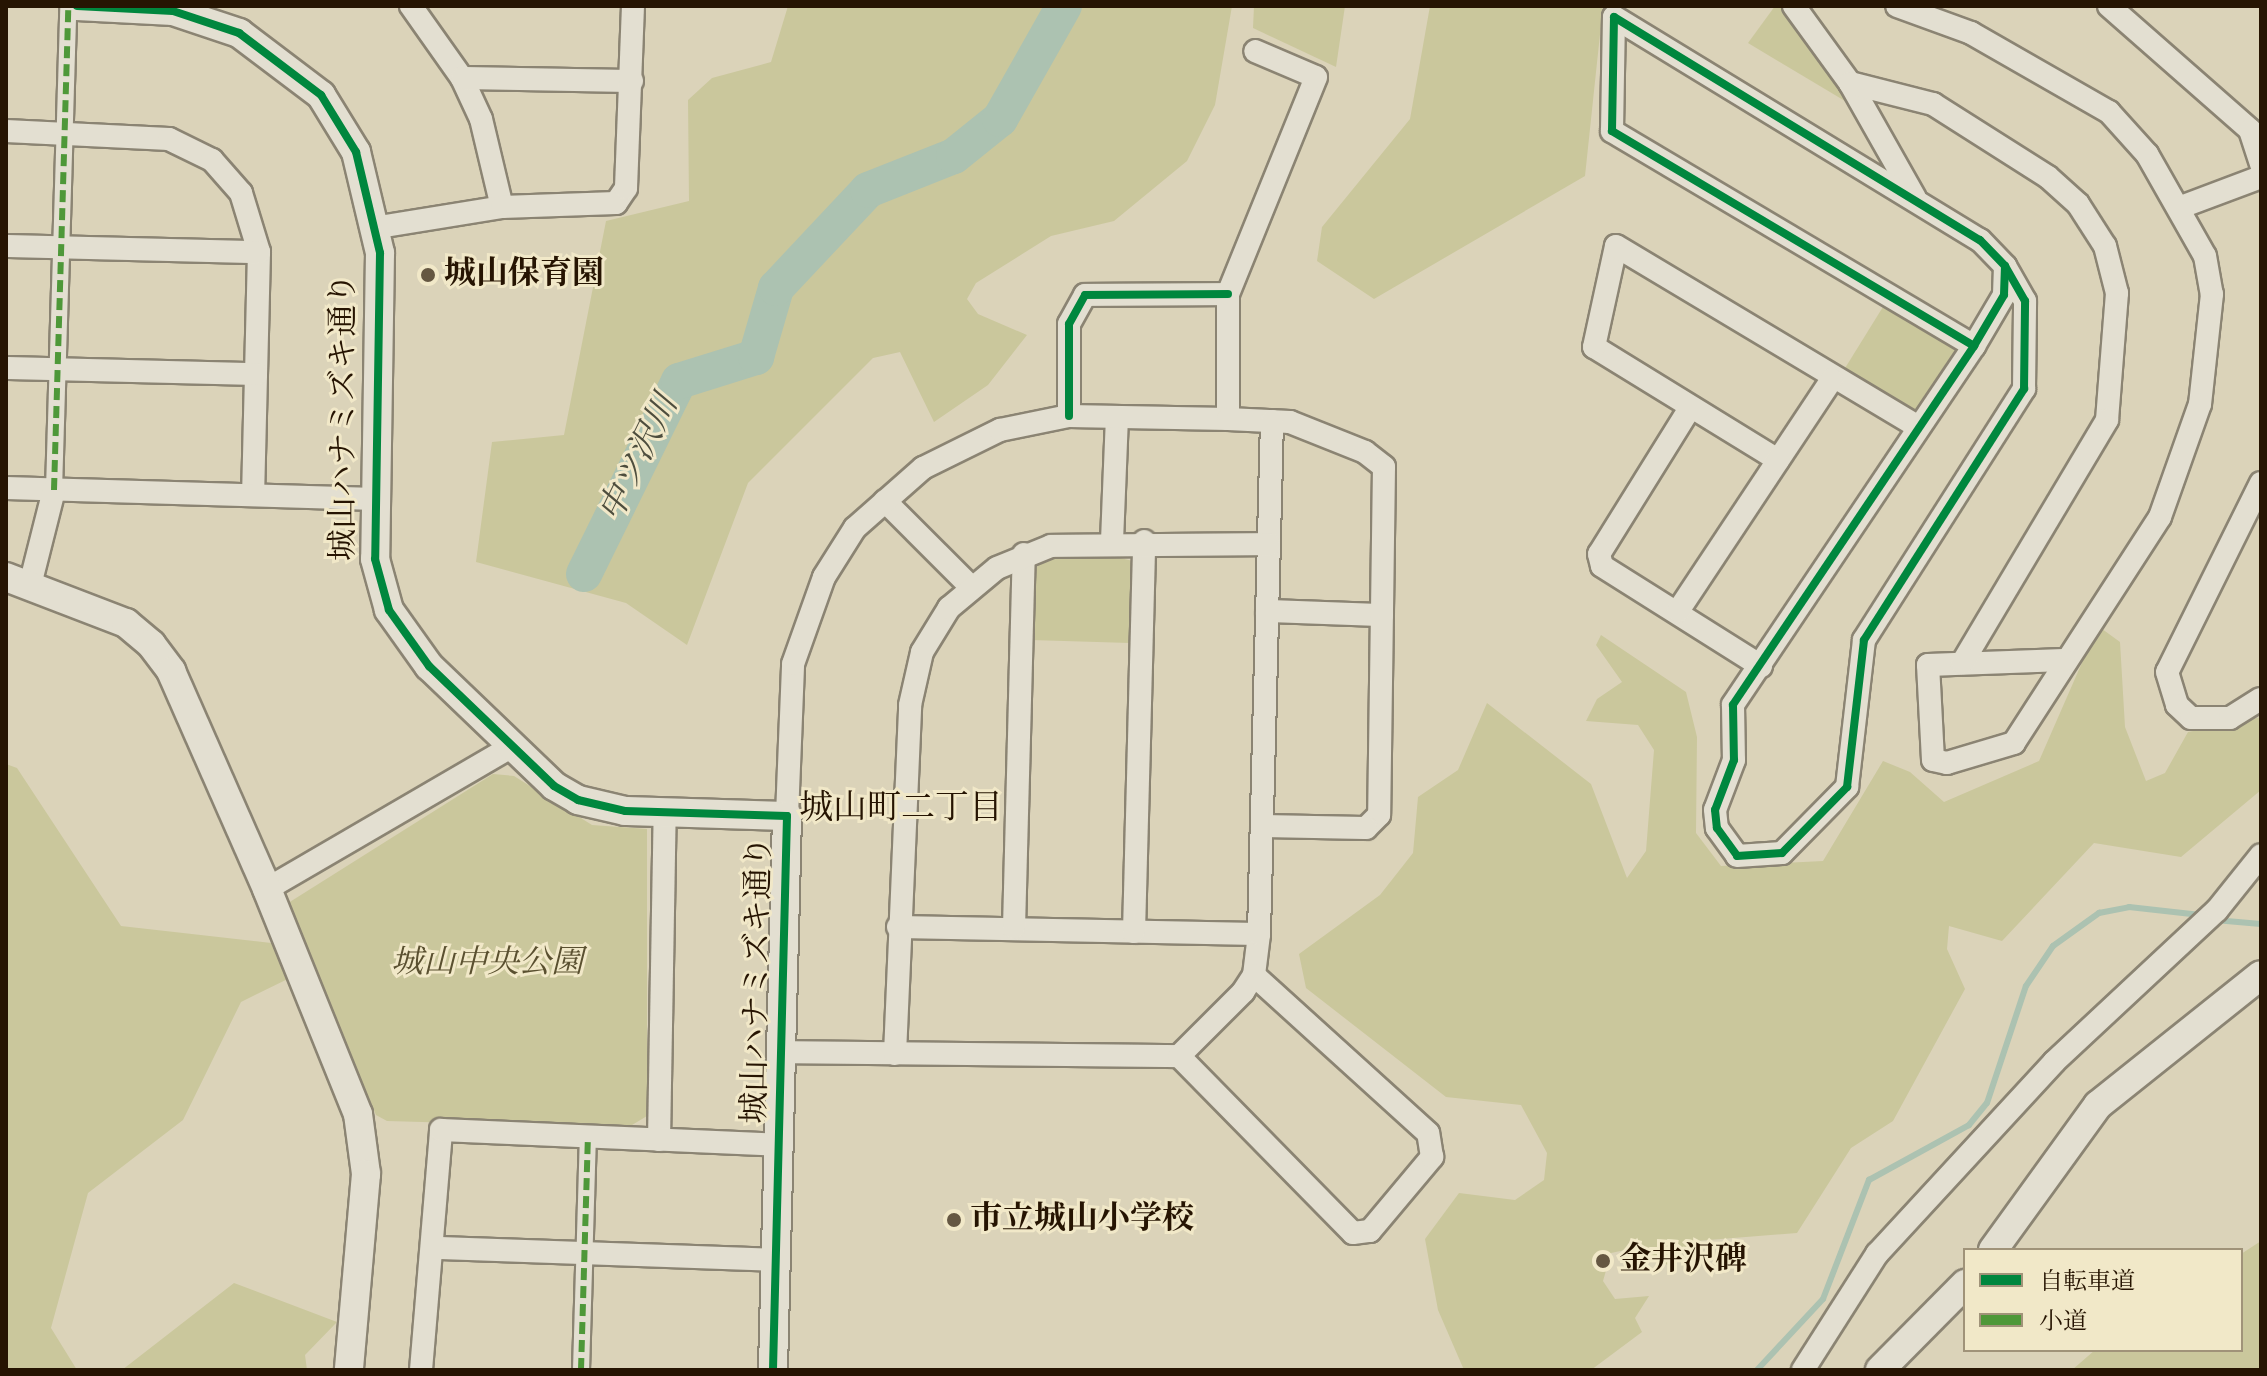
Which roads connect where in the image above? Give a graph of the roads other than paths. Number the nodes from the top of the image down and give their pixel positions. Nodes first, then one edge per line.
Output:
1 (68, 6) edge
2 (77, 6) edge
3 (411, 6) edge
4 (633, 6) edge
5 (1794, 6) edge
6 (1897, 6) edge
7 (2109, 6) edge
8 (1255, 51) dead end
9 (462, 78) junction
10 (632, 81) junction
11 (1850, 83) junction
12 (6, 131) edge
13 (64, 132) junction
14 (2261, 164) edge
15 (2261, 177) edge
16 (1916, 199) junction
17 (502, 207) junction
18 (2181, 207) junction
19 (379, 227) junction
20 (6, 246) edge
21 (61, 248) junction
22 (259, 252) junction
23 (2005, 266) junction
24 (1228, 294) junction
25 (1974, 346) junction
26 (6, 368) edge
27 (57, 369) junction
28 (256, 374) junction
29 (1832, 379) junction
30 (1690, 408) junction
31 (1069, 416) junction
32 (1117, 418) junction
33 (1228, 419) junction
34 (1272, 421) junction
35 (1917, 426) junction
36 (1778, 460) junction
37 (2261, 483) edge
38 (6, 488) edge
39 (54, 490) junction
40 (253, 495) junction
41 (373, 499) junction
42 (885, 501) junction
43 (1112, 541) junction
44 (1144, 541) junction
45 (1269, 544) junction
46 (1024, 554) junction
47 (18, 581) edge
48 (970, 586) junction
49 (1267, 611) junction
50 (1678, 611) junction
51 (1382, 615) junction
52 (2064, 660) junction
53 (1962, 663) junction
54 (1761, 666) junction
55 (2261, 699) edge
56 (513, 746) junction
57 (665, 812) junction
58 (787, 816) junction
59 (1262, 826) junction
60 (2261, 855) edge
61 (267, 889) junction
62 (898, 927) junction
63 (1014, 928) junction
64 (1134, 932) junction
65 (1259, 934) junction
66 (1254, 975) junction
67 (2261, 975) edge
68 (780, 1052) junction
69 (895, 1054) junction
70 (1179, 1056) junction
71 (588, 1136) junction
72 (659, 1140) junction
73 (779, 1145) junction
74 (437, 1248) junction
75 (1994, 1248) edge
76 (584, 1253) junction
77 (776, 1260) junction
78 (1963, 1286) edge
79 (349, 1370) edge
80 (421, 1370) edge
81 (581, 1370) edge
82 (773, 1370) edge
83 (1803, 1370) edge
84 (1880, 1370) edge

1 - 13 street
2 - 19 street, 城山ハナミズキ通り
3 - 9 street
4 - 10 street
5 - 11 street
6 - 18 street
7 - 14 street
8 - 24 street
9 - 10 street
9 - 17 street
10 - 17 street
11 - 16 street
11 - 53 street
12 - 13 street
13 - 21 street
13 - 22 street
15 - 18 street
16 - 23 street
16 - 25 street
17 - 19 street
18 - 52 street
19 - 41 street, 城山ハナミズキ通り
20 - 21 street
21 - 22 street
21 - 27 street
22 - 28 street
23 - 25 street
23 - 54 street
24 - 31 street
24 - 33 street
25 - 35 street
26 - 27 street
27 - 28 street
27 - 39 street
28 - 40 street
29 - 30 street
29 - 35 street
29 - 36 street
30 - 36 street
30 - 50 street
31 - 32 street
31 - 42 street
32 - 33 street
32 - 43 street
33 - 34 street
34 - 45 street
34 - 51 street
35 - 54 street
36 - 50 street
37 - 55 street
38 - 39 street
39 - 40 street
39 - 47 street
40 - 41 street
41 - 56 street, 城山ハナミズキ通り
42 - 48 street
42 - 58 street
43 - 44 street
43 - 46 street
44 - 45 street
44 - 64 street
45 - 49 street
46 - 48 street
46 - 63 street
47 - 61 street
48 - 62 street
49 - 51 street
49 - 59 street
50 - 54 street
51 - 59 street
52 - 53 street
52 - 53 street
56 - 57 street, 城山ハナミズキ通り
56 - 61 street
57 - 58 street, 城山ハナミズキ通り
57 - 72 street
58 - 68 street, 城山ハナミズキ通り
59 - 65 street
60 - 83 street
61 - 79 street
62 - 63 street
62 - 69 street
63 - 64 street
64 - 65 street
65 - 66 street
66 - 70 street
66 - 70 street
67 - 75 street
68 - 69 street
68 - 73 street, 城山ハナミズキ通り
69 - 70 street
71 - 72 street
71 - 74 street
71 - 76 street
72 - 73 street
73 - 77 street, 城山ハナミズキ通り
74 - 76 street
74 - 80 street
76 - 77 street
76 - 81 street
77 - 82 street, 城山ハナミズキ通り
78 - 84 street

